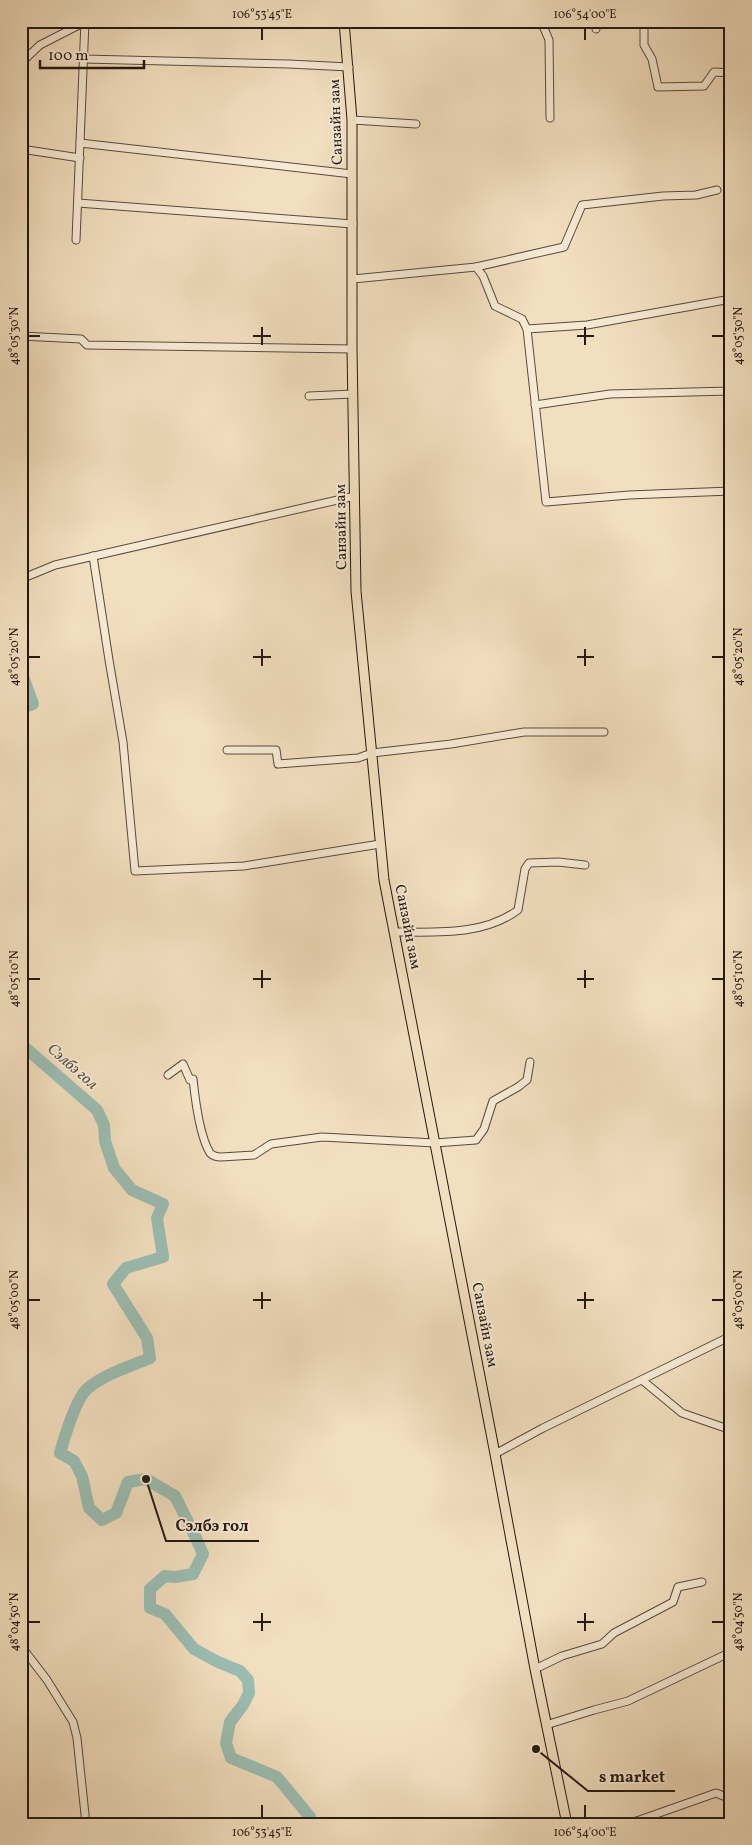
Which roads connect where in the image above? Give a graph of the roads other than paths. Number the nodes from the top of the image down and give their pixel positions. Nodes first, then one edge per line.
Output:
1 (344, 21) edge
2 (541, 21) edge
3 (644, 21) edge
4 (85, 22) edge
5 (84, 59) junction
6 (21, 63) edge
7 (348, 67) junction
8 (731, 73) edge
9 (550, 118) dead end
10 (352, 120) junction
11 (416, 124) dead end
12 (80, 143) junction
13 (21, 149) edge
14 (80, 158) junction
15 (352, 174) junction
16 (717, 190) dead end
17 (78, 203) junction
18 (353, 224) junction
19 (76, 240) dead end
20 (476, 267) junction
21 (353, 278) junction
22 (731, 299) edge
23 (527, 329) junction
24 (21, 336) edge
25 (352, 348) junction
26 (731, 391) edge
27 (353, 394) junction
28 (309, 396) dead end
29 (535, 405) junction
30 (731, 491) edge
31 (355, 496) junction
32 (93, 556) junction
33 (21, 579) edge
34 (604, 732) dead end
35 (227, 750) dead end
36 (372, 753) junction
37 (380, 844) junction
38 (585, 865) dead end
39 (394, 932) junction
40 (530, 1062) dead end
41 (168, 1074) dead end
42 (435, 1143) junction
43 (731, 1336) edge
44 (642, 1380) junction
45 (731, 1430) edge
46 (495, 1454) junction
47 (702, 1582) dead end
48 (21, 1641) edge
49 (731, 1652) edge
50 (535, 1669) junction
51 (546, 1725) junction
52 (731, 1799) edge
53 (86, 1824) edge
54 (567, 1824) edge
55 (628, 1824) edge

1 - 7 main road, Санзайн зам
2 - 9 street
3 - 8 street
4 - 5 street
4 - 6 street
5 - 7 street
5 - 12 street
7 - 10 main road, Санзайн зам
10 - 11 street
10 - 15 main road, Санзайн зам
12 - 14 street
12 - 15 street
13 - 14 street
14 - 17 street
15 - 18 main road, Санзайн зам
16 - 20 street
17 - 18 street
17 - 19 street
18 - 21 main road, Санзайн зам
20 - 21 street
20 - 23 street
21 - 25 main road, Санзайн зам
22 - 23 street
23 - 29 street
24 - 25 street
25 - 27 main road, Санзайн зам
26 - 29 street
27 - 28 street
27 - 31 main road, Санзайн зам
29 - 30 street
31 - 32 street
31 - 36 main road, Санзайн зам
32 - 33 street
32 - 37 street
34 - 36 street
35 - 36 street
36 - 37 main road, Санзайн зам
37 - 39 main road, Санзайн зам
38 - 39 street
39 - 42 main road, Санзайн зам
40 - 42 street
41 - 42 street
42 - 46 main road, Санзайн зам
43 - 44 street
44 - 45 street
44 - 46 street
46 - 50 main road, Санзайн зам
47 - 50 street
48 - 53 street
49 - 51 street
50 - 51 main road, Санзайн зам
51 - 54 main road, Санзайн зам
52 - 55 street

